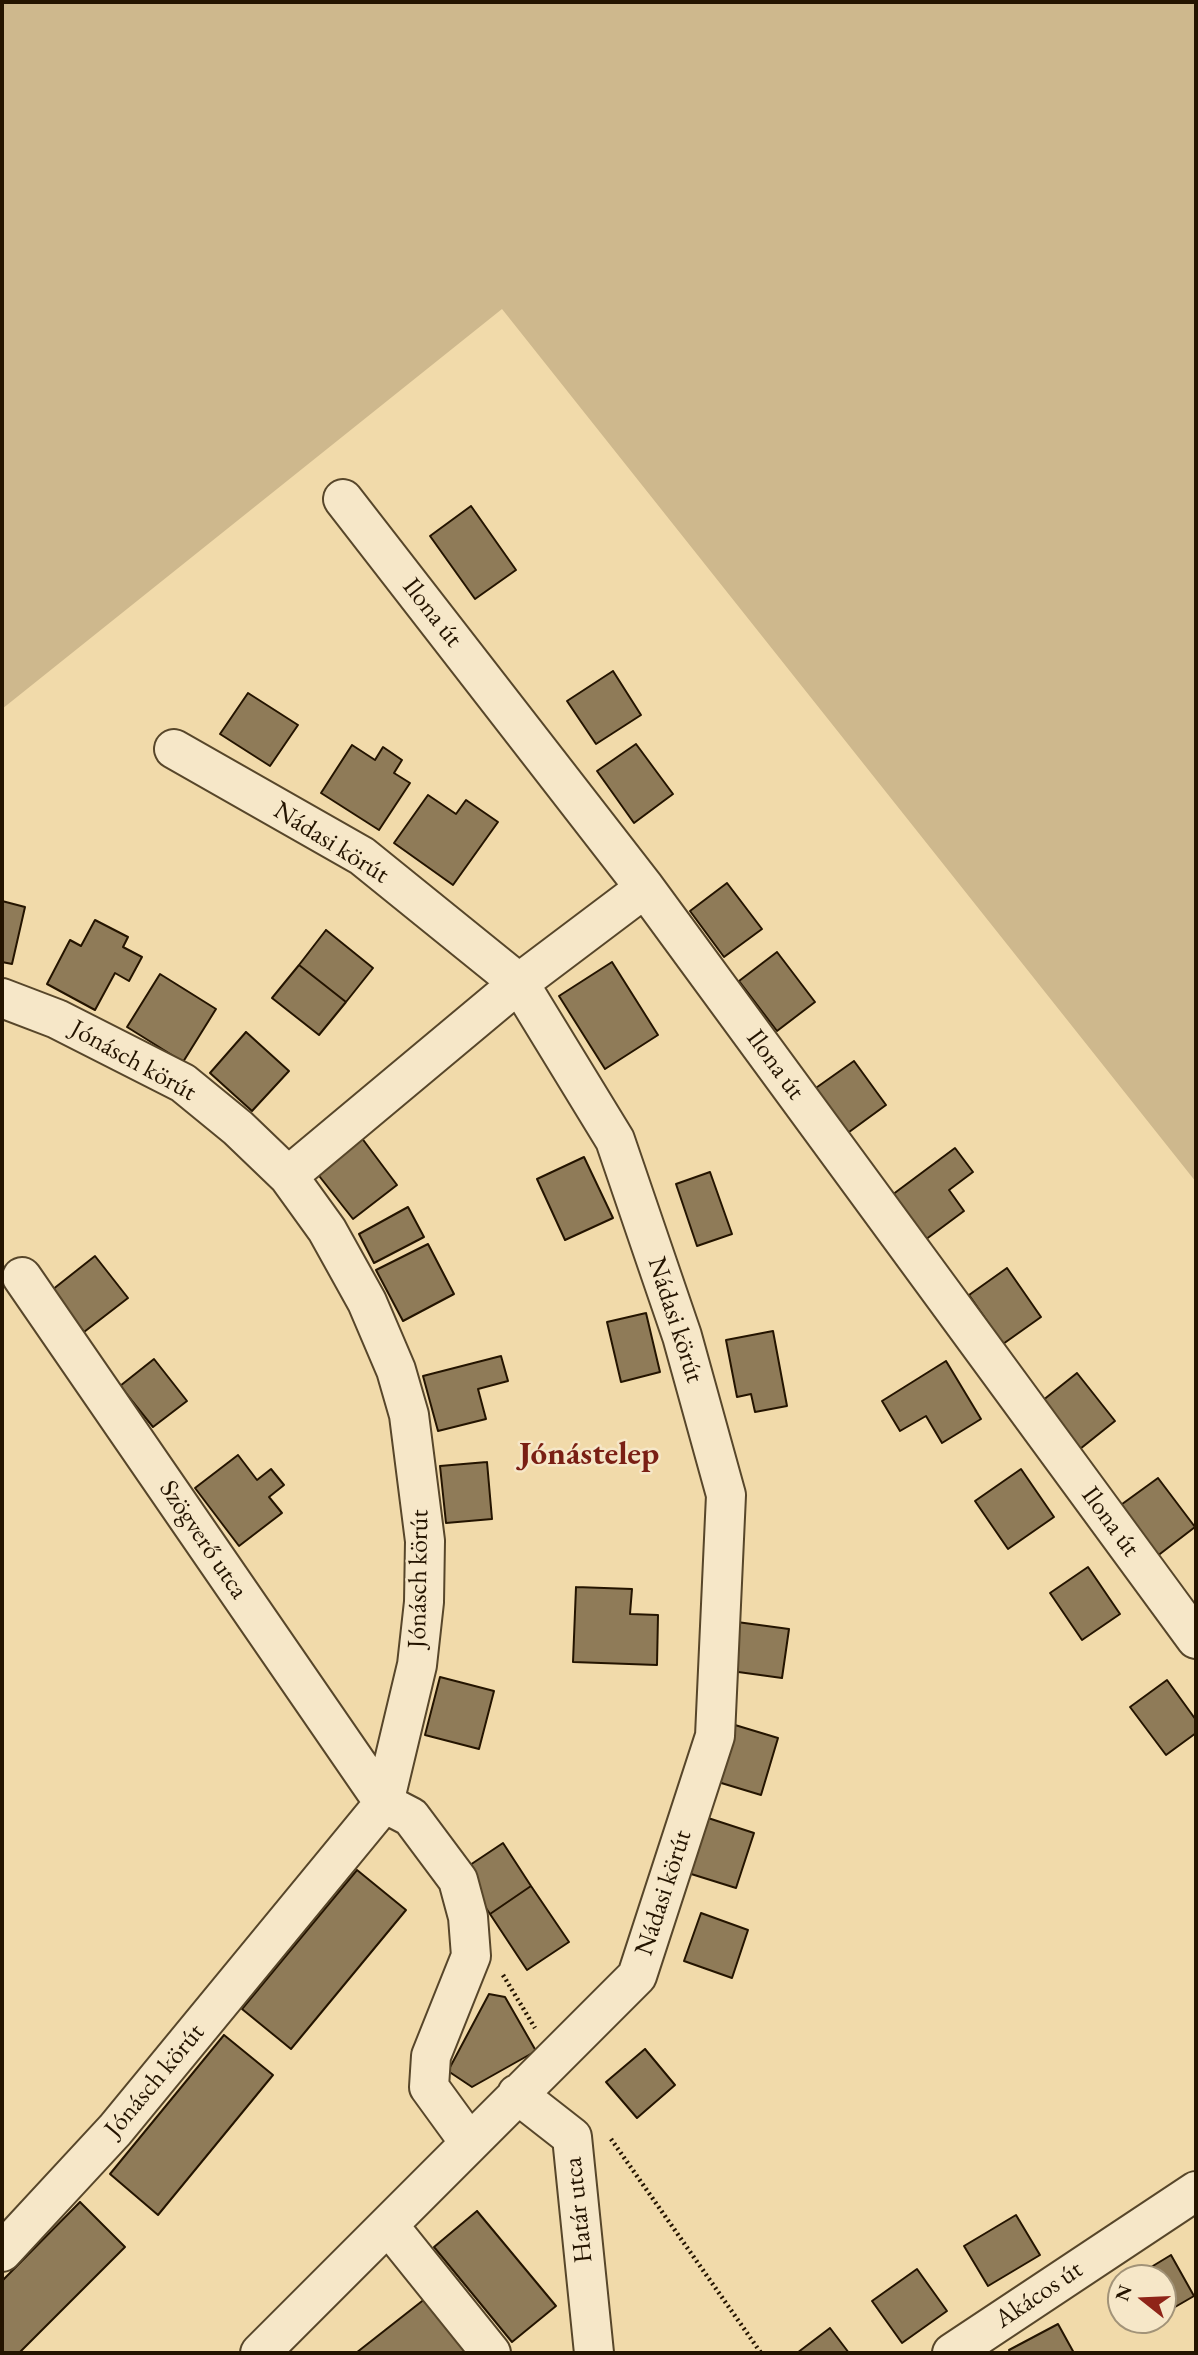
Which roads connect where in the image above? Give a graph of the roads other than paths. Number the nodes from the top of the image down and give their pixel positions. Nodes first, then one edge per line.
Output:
1 (343, 499) dead end
2 (174, 749) dead end
3 (645, 888) junction
4 (519, 983) junction
5 (2, 998) edge
6 (288, 1176) junction
7 (22, 1277) dead end
8 (1196, 1639) edge
9 (384, 1803) junction
10 (517, 2094) junction
11 (469, 2142) junction
12 (1196, 2191) edge
13 (388, 2225) junction
14 (2, 2252) edge
15 (260, 2353) edge
16 (491, 2353) edge
17 (594, 2353) edge
18 (951, 2353) edge

1 - 3 street, Ilona út
2 - 4 street, Nádasi körút
3 - 4 street
3 - 8 street, Ilona út
4 - 6 street
4 - 10 street, Nádasi körút
5 - 6 street, Jónásch körút
6 - 9 street, Jónásch körút
7 - 9 street, Szögverő utca
9 - 11 street
9 - 14 street, Jónásch körút
10 - 11 street
10 - 17 street, Határ utca
11 - 13 street
12 - 18 street, Akácos út
13 - 15 street
13 - 16 street

